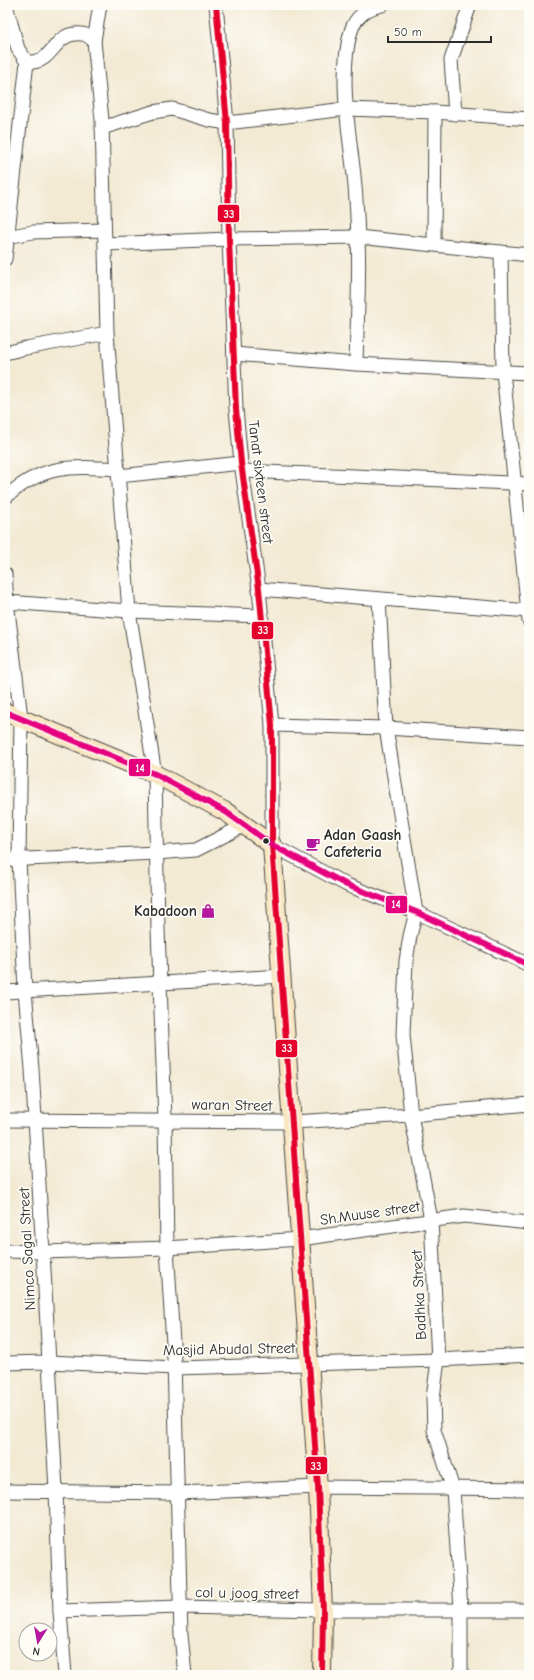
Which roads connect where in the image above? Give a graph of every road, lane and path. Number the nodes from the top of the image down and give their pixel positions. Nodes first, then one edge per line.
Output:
1 (6, 5) edge
2 (100, 5) edge
3 (216, 5) edge
4 (470, 5) edge
5 (376, 6) edge
6 (94, 41) junction
7 (27, 62) junction
8 (346, 109) junction
9 (435, 112) junction
10 (455, 114) junction
11 (529, 119) edge
12 (227, 123) junction
13 (102, 128) junction
14 (104, 230) junction
15 (7, 237) junction
16 (358, 238) junction
17 (229, 240) junction
18 (105, 244) junction
19 (434, 244) junction
20 (501, 252) junction
21 (529, 254) edge
22 (5, 259) edge
23 (107, 333) junction
24 (5, 353) edge
25 (234, 354) junction
26 (356, 364) junction
27 (503, 372) junction
28 (529, 373) edge
29 (242, 467) junction
30 (119, 472) junction
31 (514, 482) junction
32 (529, 484) edge
33 (5, 498) edge
34 (5, 574) edge
35 (259, 589) junction
36 (379, 599) junction
37 (7, 602) junction
38 (129, 611) junction
39 (529, 615) edge
40 (262, 616) junction
41 (13, 715) edge
42 (272, 725) junction
43 (386, 728) junction
44 (529, 737) edge
45 (155, 774) junction
46 (245, 825) junction
47 (272, 845) junction
48 (156, 853) junction
49 (19, 859) junction
50 (5, 860) edge
51 (416, 912) junction
52 (529, 965) edge
53 (282, 976) junction
54 (160, 984) junction
55 (25, 991) junction
56 (5, 992) edge
57 (529, 1104) edge
58 (411, 1115) junction
59 (5, 1120) edge
60 (35, 1120) junction
61 (165, 1120) junction
62 (292, 1122) junction
63 (431, 1220) junction
64 (529, 1223) edge
65 (300, 1239) junction
66 (167, 1248) junction
67 (5, 1251) edge
68 (43, 1252) junction
69 (529, 1355) edge
70 (438, 1360) junction
71 (49, 1362) junction
72 (5, 1363) edge
73 (309, 1363) junction
74 (175, 1368) junction
75 (318, 1487) junction
76 (453, 1488) junction
77 (529, 1489) edge
78 (56, 1490) junction
79 (5, 1491) edge
80 (178, 1493) junction
81 (180, 1607) junction
82 (323, 1610) junction
83 (461, 1610) junction
84 (529, 1610) edge
85 (60, 1611) junction
86 (65, 1675) edge
87 (185, 1675) edge
88 (322, 1675) edge
89 (461, 1675) edge

1 - 7 street
2 - 6 street
3 - 12 street, Tanat sixteen street
4 - 10 street
5 - 8 street
6 - 7 street
6 - 13 street
7 - 15 street
8 - 9 street
8 - 12 street
8 - 16 street
9 - 10 street
9 - 19 street
10 - 11 street
12 - 13 street
12 - 17 street, Tanat sixteen street
13 - 14 street
14 - 15 street
14 - 18 street
15 - 22 street
16 - 17 street
16 - 19 street
16 - 26 street
17 - 18 street
17 - 25 street, Tanat sixteen street
18 - 23 street
19 - 20 street
20 - 21 street
20 - 27 street
23 - 24 street
23 - 30 street
25 - 26 street
25 - 29 street, Tanat sixteen street
26 - 27 street
27 - 28 street
27 - 31 street
29 - 30 street
29 - 31 street
29 - 35 street, Tanat sixteen street
30 - 33 street
30 - 38 street
31 - 32 street
31 - 39 street
34 - 37 street, Nimco Sagal Street
35 - 36 street
35 - 40 street, Tanat sixteen street
36 - 39 street
36 - 43 street
37 - 38 street
37 - 41 street, Nimco Sagal Street
38 - 40 street
38 - 45 street
40 - 42 street, Tanat sixteen street
41 - 45 street
41 - 49 street, Nimco Sagal Street
42 - 43 street
42 - 47 street, Tanat sixteen street
43 - 44 street
43 - 51 street
45 - 46 street
45 - 48 street
46 - 47 street
46 - 48 street
47 - 51 street
47 - 53 street
48 - 49 street
48 - 54 street
49 - 50 street
49 - 55 street, Nimco Sagal Street
51 - 52 street
51 - 58 street, Badhka Street
53 - 54 street
53 - 62 street
54 - 55 street
54 - 61 street
55 - 56 street
55 - 60 street, Nimco Sagal Street
57 - 58 street, waran Street
58 - 62 street, waran Street
58 - 63 street, Badhka Street
59 - 60 street, waran Street
60 - 61 street, waran Street
60 - 68 street, Nimco Sagal Street
61 - 62 street, waran Street
61 - 66 street
62 - 65 street
63 - 64 street, Sh.Muuse street
63 - 65 street, Sh.Muuse street
63 - 70 street, Badhka Street
65 - 66 street, Sh.Muuse street
65 - 73 street
66 - 68 street, Sh.Muuse street
66 - 74 street
67 - 68 street, Sh.Muuse street
68 - 71 street, Nimco Sagal Street
69 - 70 street, Masjid Abudal Street
70 - 73 street, Masjid Abudal Street
70 - 76 street, Badhka Street
71 - 72 street, Masjid Abudal Street
71 - 74 street, Masjid Abudal Street
71 - 78 street, Nimco Sagal Street
73 - 74 street, Masjid Abudal Street
73 - 75 street
74 - 80 street
75 - 76 street
75 - 80 street
75 - 82 street
76 - 77 street
76 - 83 street, Badhka Street
78 - 79 street
78 - 80 street
78 - 85 street, Nimco Sagal Street
80 - 81 street
81 - 82 street, col u joog street
81 - 85 street, col u joog street
81 - 87 street
82 - 83 street, col u joog street
82 - 88 street
83 - 84 street, col u joog street
83 - 89 street, Badhka Street
85 - 86 street, Nimco Sagal Street

